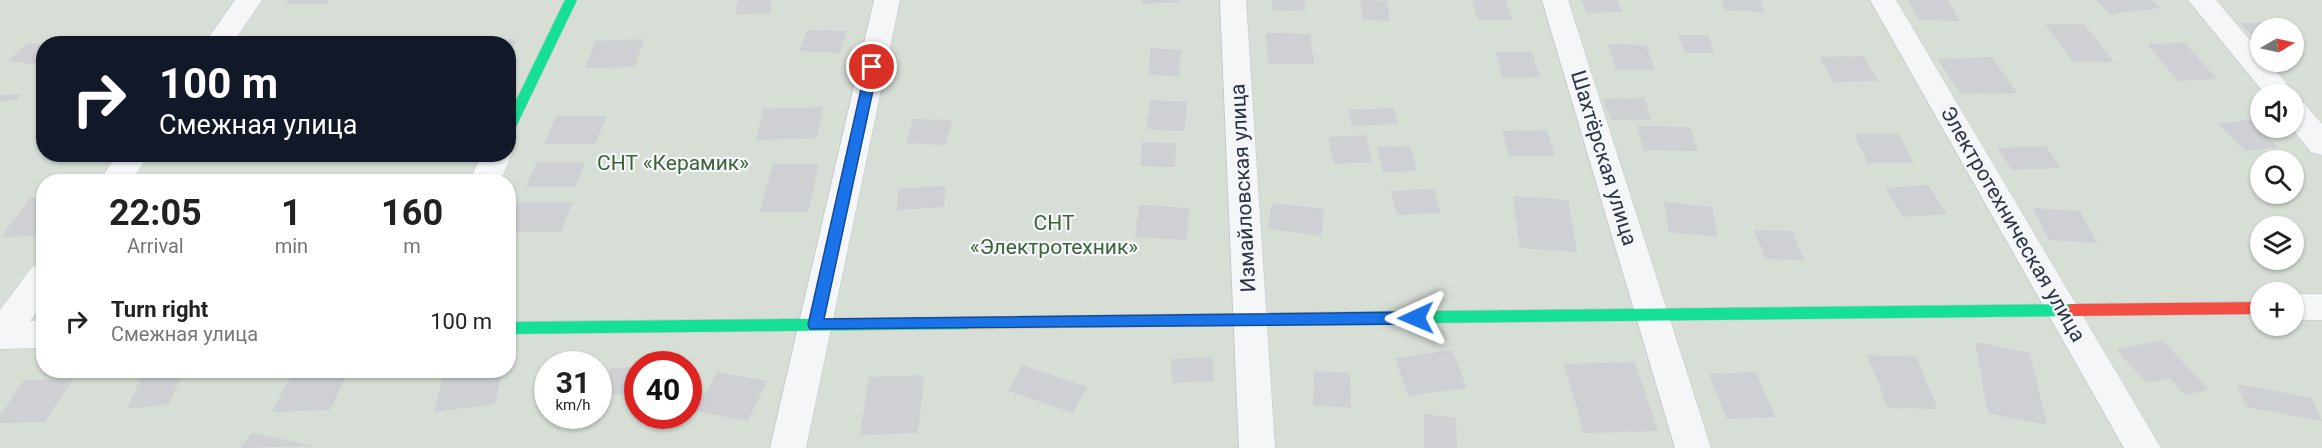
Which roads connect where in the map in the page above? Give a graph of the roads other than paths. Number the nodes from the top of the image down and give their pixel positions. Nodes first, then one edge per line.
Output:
1 (249, 0) edge
2 (571, 0) edge
3 (887, 0) edge
4 (1233, 0) edge
5 (1555, 0) edge
6 (1883, 0) edge
7 (2201, 0) edge
8 (223, 36) edge
9 (2272, 84) edge
10 (516, 114) edge
11 (2304, 122) edge
12 (2322, 144) edge
13 (36, 287) edge
14 (2322, 307) edge
15 (2250, 308) edge
16 (2304, 308) edge
17 (2063, 310) junction
18 (1652, 315) junction
19 (1250, 320) junction
20 (815, 325) junction
21 (516, 328) edge
22 (36, 334) edge
23 (0, 335) edge
24 (788, 448) edge
25 (1257, 448) edge
26 (1694, 448) edge
27 (2143, 448) edge

1 - 8 street
2 - 10 street
3 - 20 street
4 - 19 street, Измайловская улица
5 - 18 street, Шахтёрская улица
6 - 17 street, Электротехническая улица
7 - 9 street
11 - 12 street
13 - 23 street
14 - 16 street
15 - 17 street
17 - 18 street
17 - 27 street, Электротехническая улица
18 - 19 street
18 - 26 street, Шахтёрская улица
19 - 20 street
19 - 25 street, Измайловская улица
20 - 21 street
20 - 24 street
22 - 23 street

